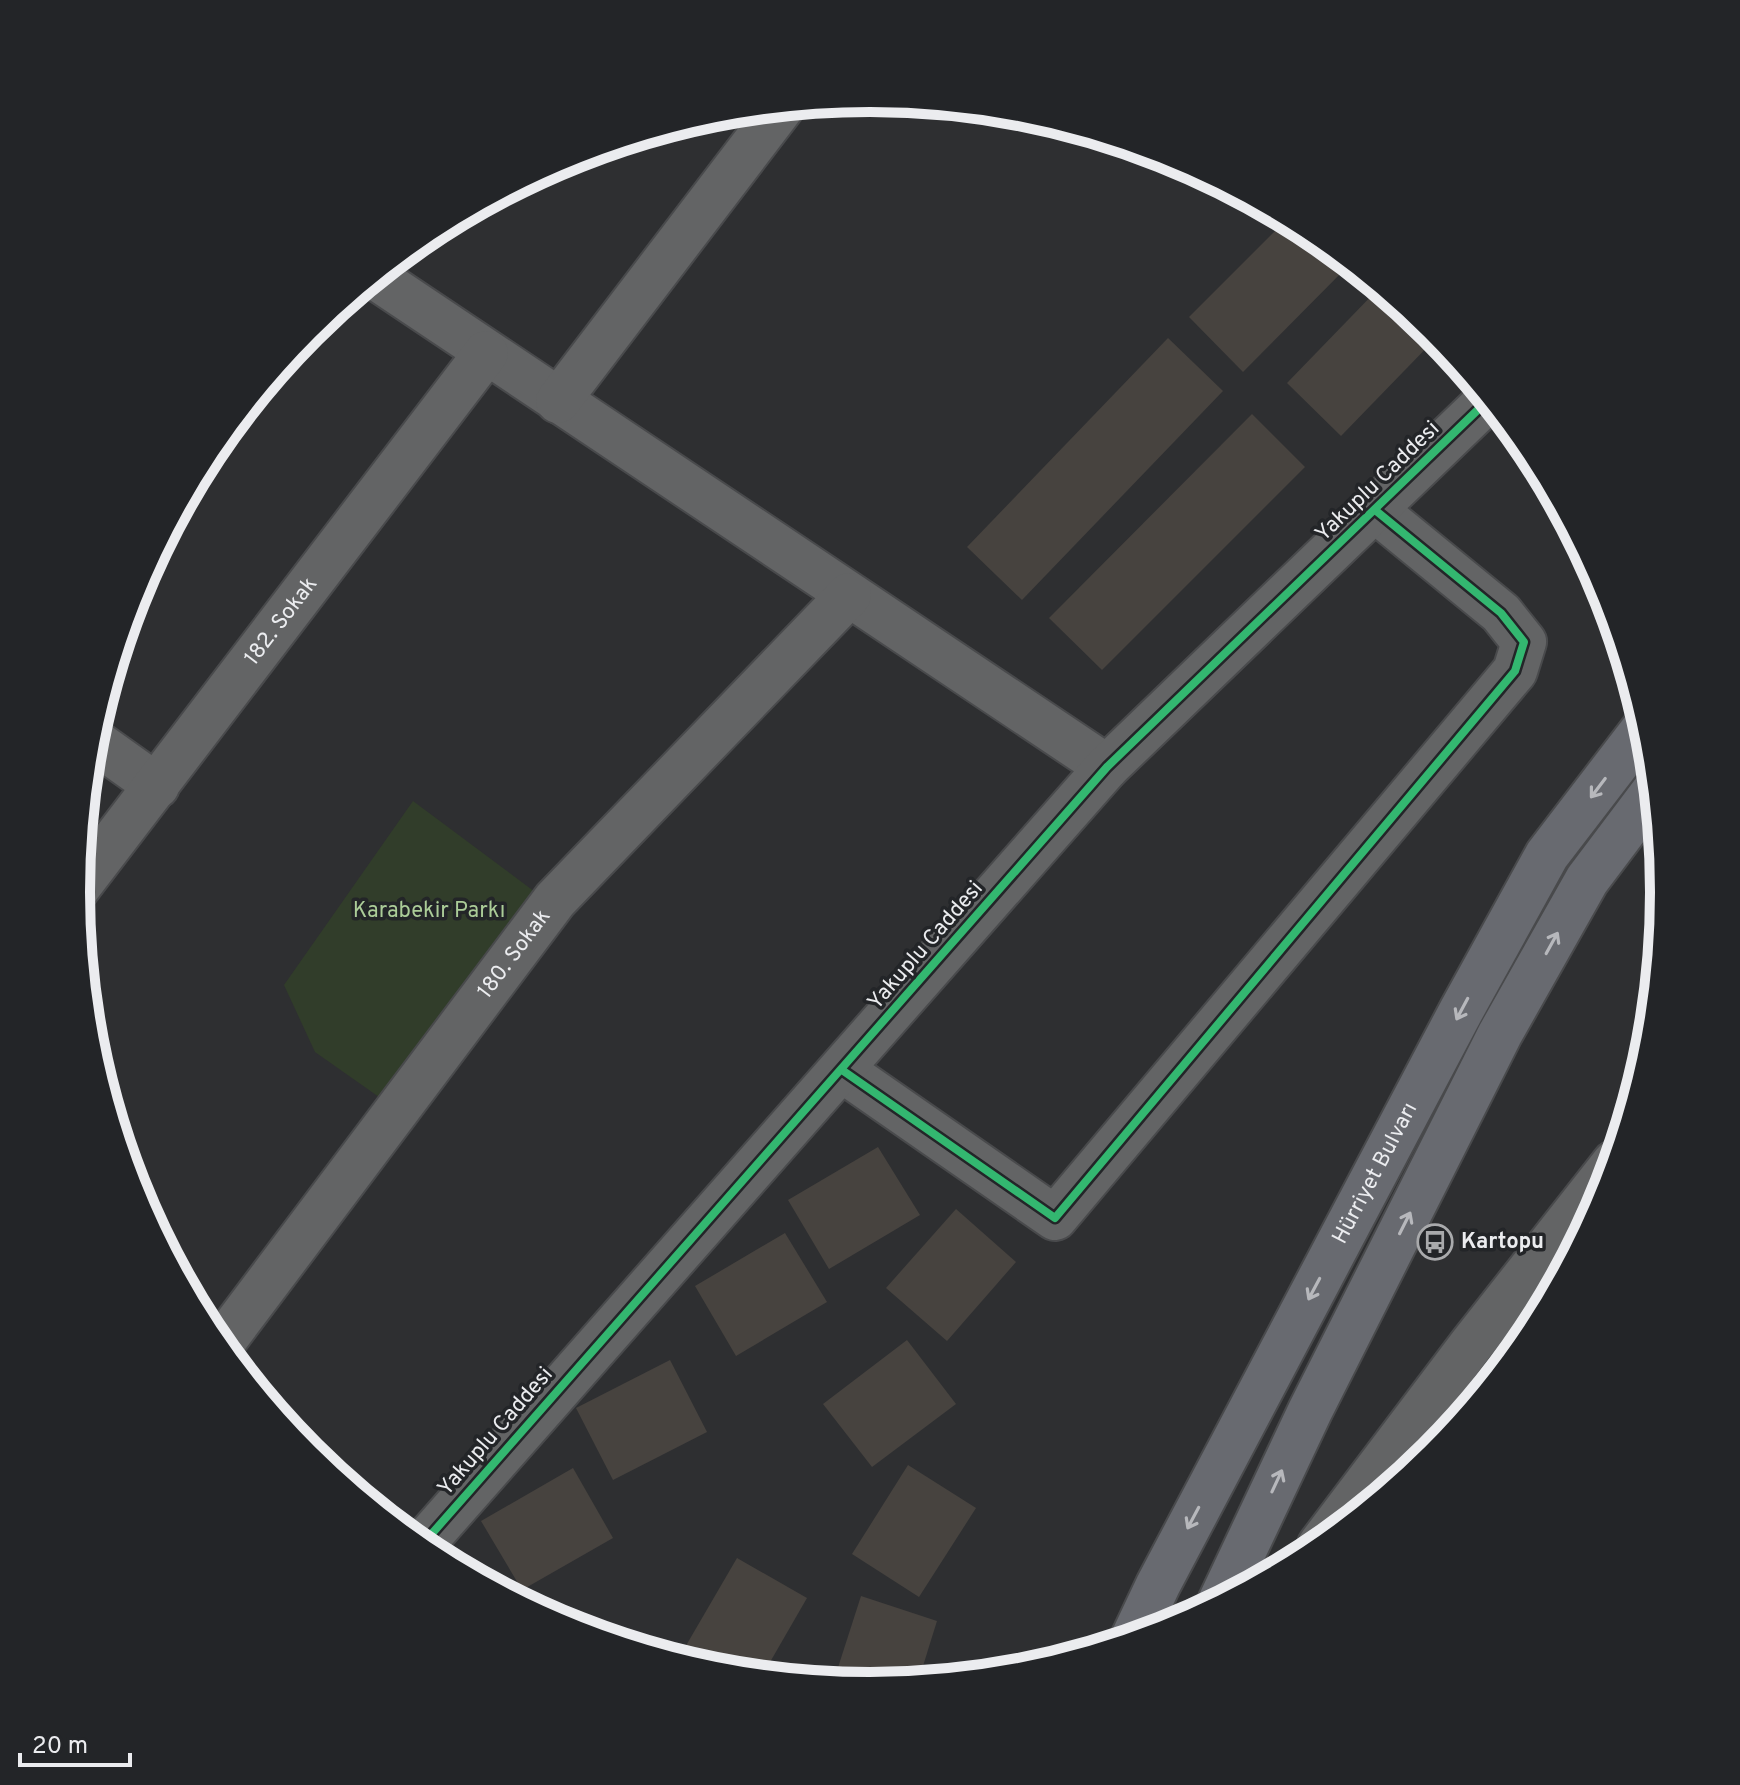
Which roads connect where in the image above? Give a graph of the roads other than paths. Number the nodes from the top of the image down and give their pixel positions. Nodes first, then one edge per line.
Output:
1 (773, 118) edge
2 (384, 283) edge
3 (486, 353) junction
4 (558, 401) junction
5 (1480, 407) edge
6 (1375, 510) junction
7 (849, 595) junction
8 (1635, 740) edge
9 (104, 748) edge
10 (1107, 767) junction
11 (157, 786) junction
12 (1644, 804) edge
13 (91, 871) edge
14 (842, 1070) junction
15 (1590, 1194) edge
16 (228, 1335) edge
17 (1347, 1510) edge
18 (430, 1536) edge
19 (1228, 1585) edge
20 (1140, 1624) edge

1 - 4 street
2 - 3 street
3 - 4 street
3 - 11 street, 182. Sokak
4 - 7 street
5 - 6 street, Yakuplu Caddesi
6 - 10 street, Yakuplu Caddesi
6 - 14 street
7 - 10 street
7 - 16 street, 180. Sokak
8 -> 20 main road, Hürriyet Bulvarı
9 - 11 street
10 - 14 street, Yakuplu Caddesi
11 - 13 street, 182. Sokak
19 -> 12 main road
14 - 18 street, Yakuplu Caddesi
15 - 17 street

